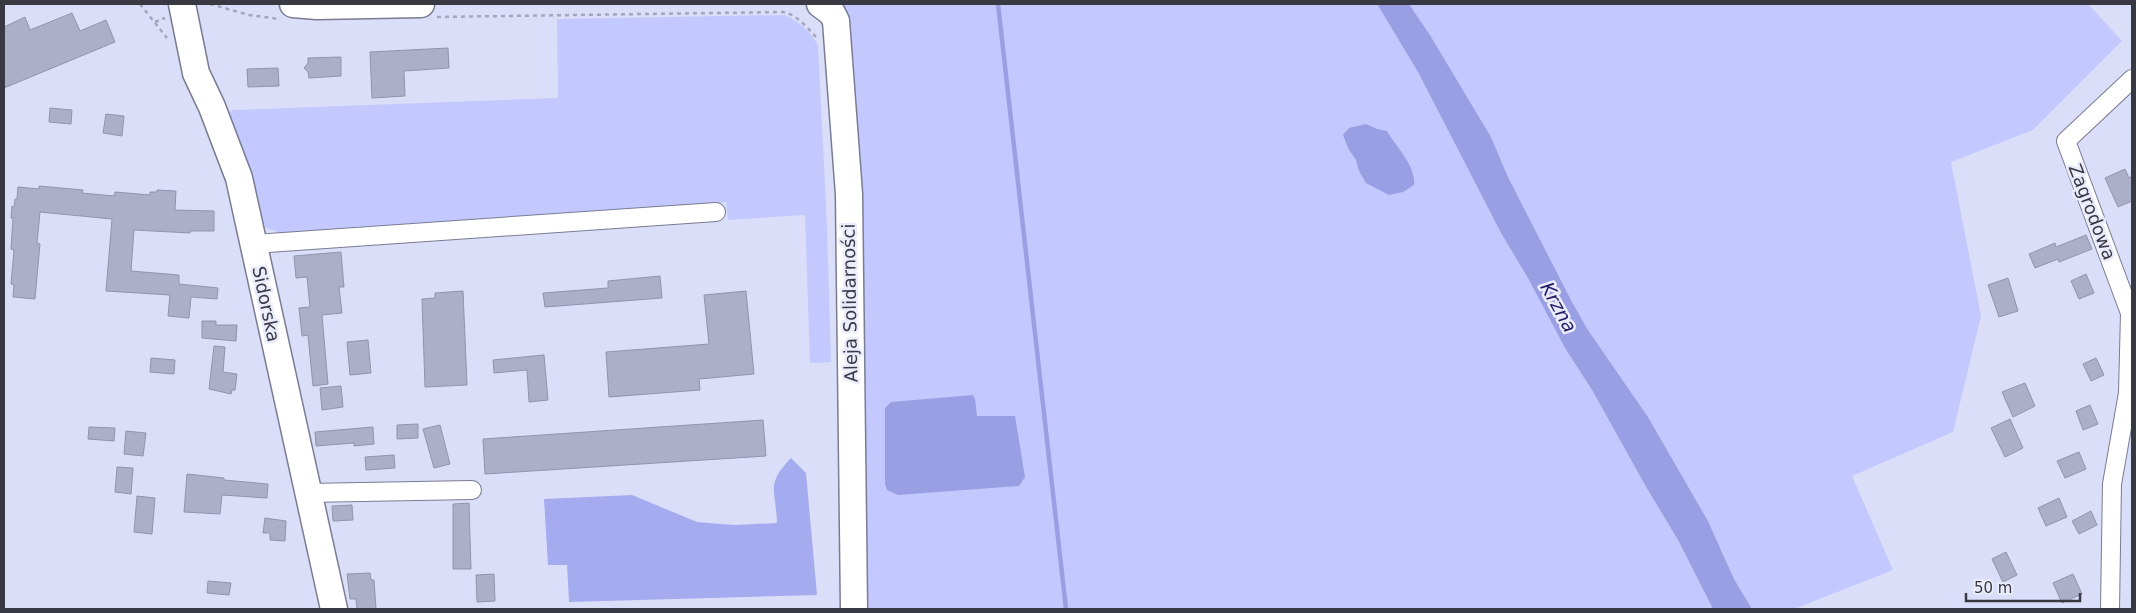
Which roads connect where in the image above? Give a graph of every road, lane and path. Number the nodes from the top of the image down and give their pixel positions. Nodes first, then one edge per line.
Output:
1 (140, 4) edge
2 (210, 4) edge
3 (820, 4) edge
4 (171, 9) edge
5 (426, 10) edge
6 (288, 12) edge
7 (820, 43) dead end
8 (2132, 80) edge
9 (716, 212) dead end
10 (253, 244) junction
11 (472, 490) dead end
12 (308, 493) junction
13 (334, 609) edge
14 (854, 609) edge
15 (2110, 609) edge

1 - 4 path
2 - 6 path
3 - 14 street, Aleja Solidarności
4 - 10 street, Sidorska
5 - 6 street
5 - 7 path
8 - 15 street, Zagrodowa
9 - 10 street
10 - 12 street, Sidorska
11 - 12 street
12 - 13 street, Sidorska

